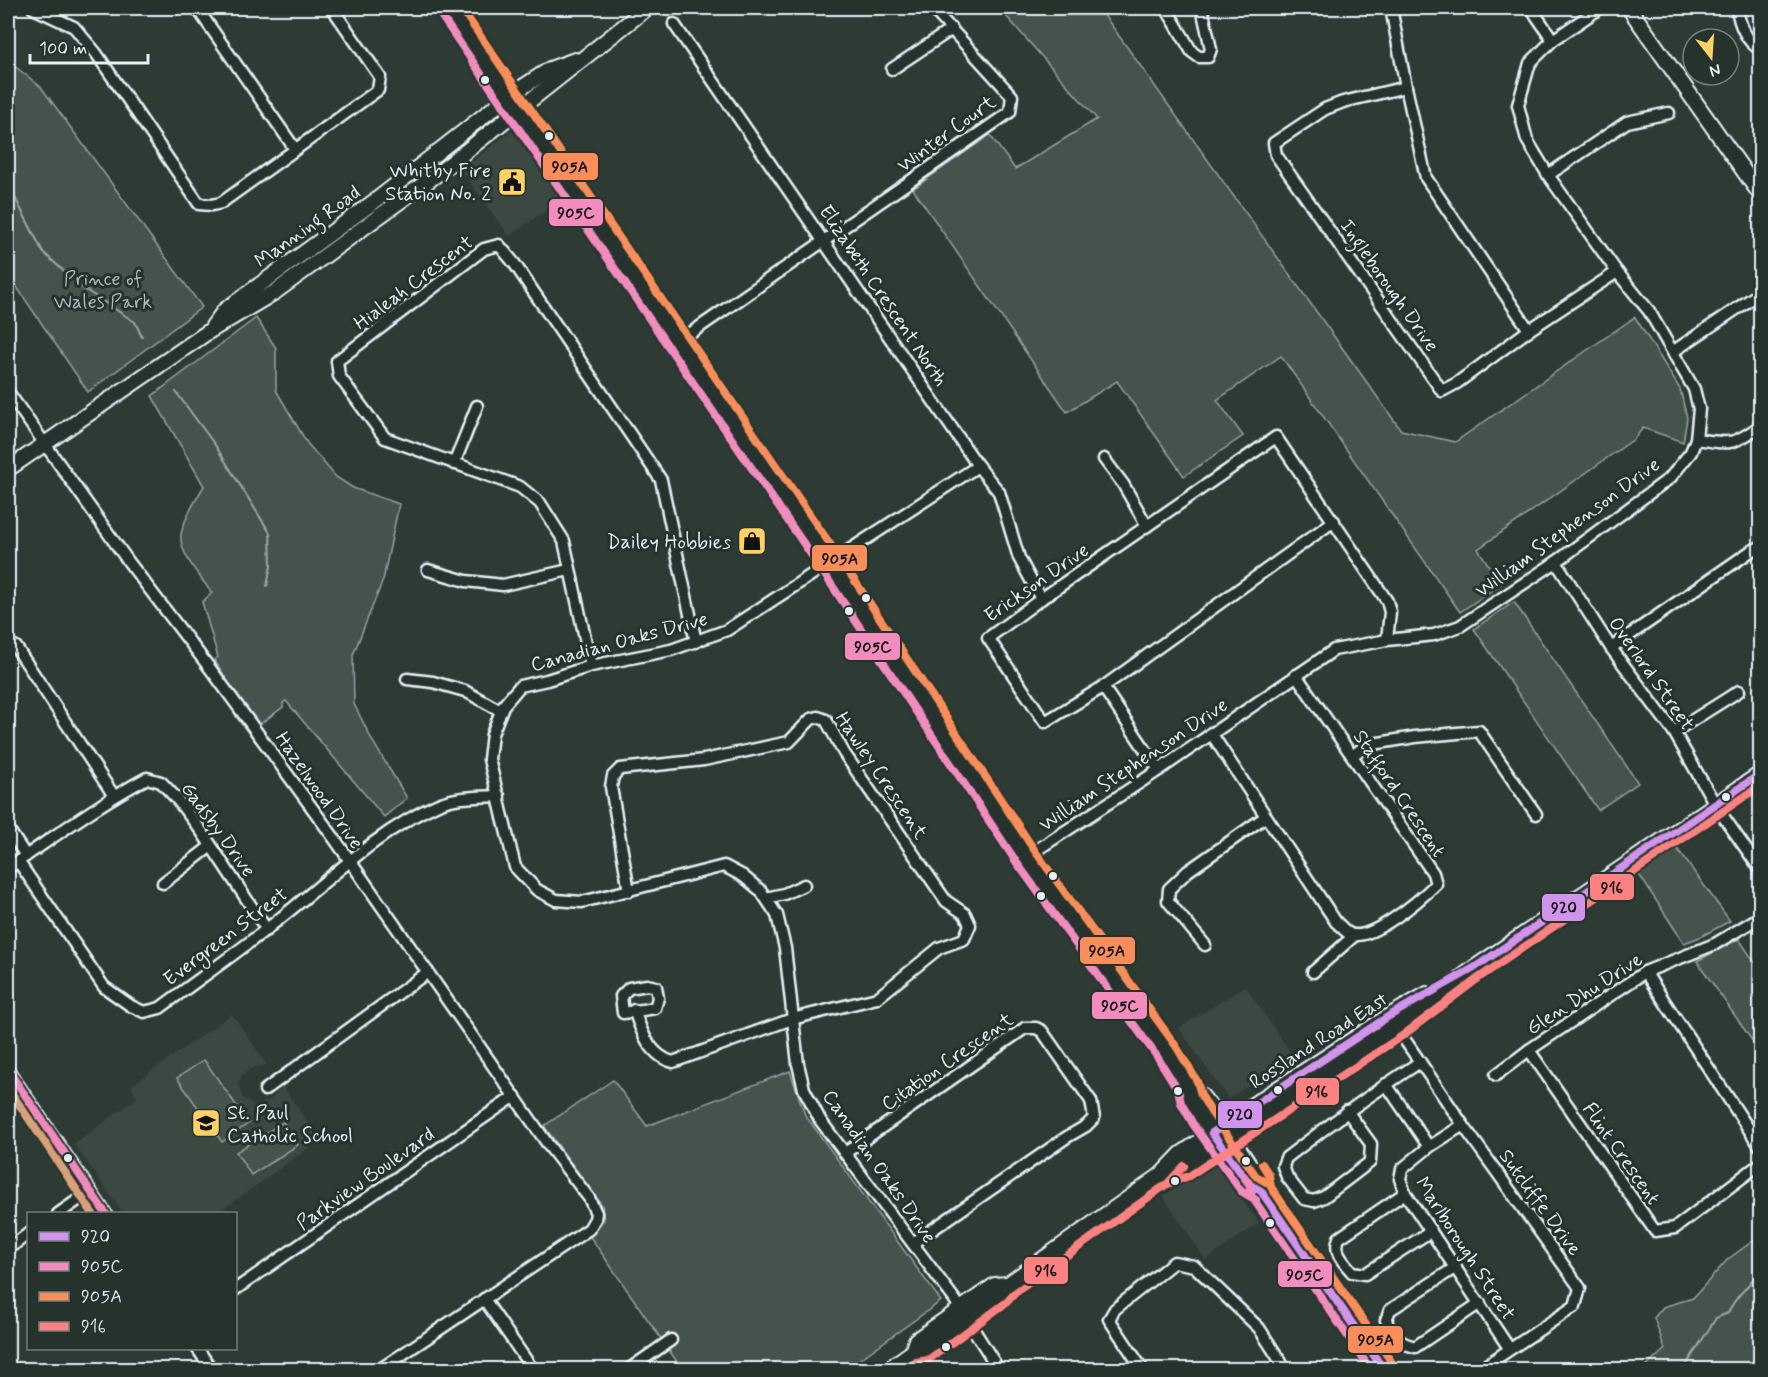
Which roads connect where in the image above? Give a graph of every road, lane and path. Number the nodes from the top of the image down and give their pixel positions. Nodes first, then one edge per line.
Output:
1 (33, 8) edge
2 (197, 8) edge
3 (332, 8) edge
4 (449, 8) edge
5 (647, 8) edge
6 (932, 8) edge
7 (1166, 8) edge
8 (1202, 8) edge
9 (1391, 8) edge
10 (1531, 8) edge
11 (1600, 8) edge
12 (1629, 8) edge
13 (1737, 8) edge
14 (674, 24) dead end
15 (952, 29) junction
16 (1552, 40) junction
17 (1761, 49) edge
18 (583, 57) junction
19 (892, 69) dead end
20 (1406, 87) junction
21 (509, 96) junction
22 (517, 109) junction
23 (1669, 113) dead end
24 (295, 149) junction
25 (1548, 175) junction
26 (1761, 194) edge
27 (825, 241) junction
28 (1617, 272) junction
29 (1761, 293) edge
30 (1529, 330) junction
31 (208, 332) junction
32 (678, 342) junction
33 (1674, 351) junction
34 (8, 392) edge
35 (477, 406) dead end
36 (1761, 426) edge
37 (1696, 439) junction
38 (44, 443) junction
39 (1104, 459) dead end
40 (454, 464) junction
41 (978, 466) junction
42 (8, 469) edge
43 (1334, 521) junction
44 (1148, 526) junction
45 (1761, 547) edge
46 (1556, 562) junction
47 (830, 563) junction
48 (428, 570) dead end
49 (569, 570) junction
50 (1041, 598) junction
51 (1387, 640) junction
52 (696, 642) junction
53 (8, 643) edge
54 (1611, 648) junction
55 (591, 666) junction
56 (1296, 675) junction
57 (407, 679) dead end
58 (1103, 687) junction
59 (1738, 692) dead end
60 (501, 711) junction
61 (1674, 732) junction
62 (1211, 733) junction
63 (1353, 755) junction
64 (1159, 770) junction
65 (1761, 774) edge
66 (114, 796) junction
67 (499, 796) junction
68 (1716, 806) junction
69 (1536, 814) dead end
70 (1265, 817) junction
71 (8, 829) edge
72 (211, 846) junction
73 (1026, 856) junction
74 (22, 858) junction
75 (350, 863) junction
76 (8, 868) edge
77 (1761, 869) edge
78 (163, 883) dead end
79 (804, 885) dead end
80 (629, 891) junction
81 (766, 898) junction
82 (1761, 917) edge
83 (267, 930) junction
84 (1355, 935) junction
85 (1205, 945) dead end
86 (1474, 968) junction
87 (428, 972) junction
88 (1313, 972) dead end
89 (1645, 972) junction
90 (634, 1010) dead end
91 (792, 1019) junction
92 (1396, 1027) junction
93 (1529, 1050) junction
94 (1420, 1062) junction
95 (8, 1070) edge
96 (1496, 1075) dead end
97 (1386, 1084) junction
98 (265, 1090) dead end
99 (515, 1096) junction
100 (1347, 1111) junction
101 (1463, 1125) junction
102 (1221, 1134) junction
103 (1761, 1146) edge
104 (1430, 1147) junction
105 (844, 1153) junction
106 (1761, 1164) edge
107 (91, 1191) junction
108 (1405, 1193) junction
109 (61, 1212) edge
110 (105, 1212) edge
111 (1431, 1231) junction
112 (27, 1235) edge
113 (913, 1243) junction
114 (8, 1249) edge
115 (1456, 1267) junction
116 (237, 1288) edge
117 (484, 1299) junction
118 (1480, 1303) junction
119 (964, 1314) junction
120 (671, 1340) dead end
121 (1509, 1348) junction
122 (198, 1350) edge
123 (207, 1368) edge
124 (379, 1370) edge
125 (533, 1370) edge
126 (628, 1370) edge
127 (886, 1370) edge
128 (999, 1370) edge
129 (1143, 1370) edge
130 (1286, 1370) edge
131 (1384, 1370) edge
132 (1479, 1370) edge

1 - 24 street
2 - 24 street
3 - 24 street
4 - 21 main road
5 - 18 main road, Manning Road
6 - 15 street, Winter Court
7 - 8 street
9 - 20 street
10 - 16 street
11 - 16 street, William Stephenson Drive
12 - 26 main road
13 - 17 street
14 - 27 street, Elizabeth Crescent North
15 - 19 street
15 - 27 street, Winter Court
16 - 25 street, William Stephenson Drive
18 - 21 main road, Manning Road
18 - 22 main road, Manning Road
20 - 30 street
20 - 30 street, Ingleborough Drive
21 - 22 main road
21 - 31 main road, Manning Road
22 - 31 main road, Manning Road
22 - 32 main road
23 - 25 street
25 - 28 street, William Stephenson Drive
27 - 32 street, Winter Court
27 - 41 street, Elizabeth Crescent North
28 - 30 street, Ingleborough Drive
28 - 33 street, William Stephenson Drive
29 - 33 street
31 - 38 main road, Manning Road
32 - 47 main road
33 - 37 street, William Stephenson Drive
34 - 38 street, Hazelwood Drive
35 - 40 street
36 - 37 street
37 - 46 street, William Stephenson Drive
38 - 42 main road, Manning Road
38 - 75 street, Hazelwood Drive
39 - 44 street
40 - 49 street, Hialeah Crescent
40 - 52 street, Hialeah Crescent
41 - 47 street, Canadian Oaks Drive
41 - 50 street, Elizabeth Crescent North
43 - 44 street, Erickson Drive
43 - 51 street, Erickson Drive
43 - 58 street, Erickson Drive
44 - 50 street, Erickson Drive
45 - 54 street
46 - 51 street, William Stephenson Drive
46 - 54 street, Overlord Street
47 - 52 street, Canadian Oaks Drive
47 - 73 main road
48 - 49 street
49 - 55 street, Hialeah Crescent
50 - 58 street, Erickson Drive
51 - 56 street, William Stephenson Drive
52 - 55 street, Canadian Oaks Drive
53 - 66 street
54 - 61 street, Overlord Street
55 - 60 street, Canadian Oaks Drive
56 - 62 street, William Stephenson Drive
56 - 63 street, Stafford Crescent
57 - 60 street
58 - 64 street
59 - 61 street
60 - 67 street, Canadian Oaks Drive
61 - 68 street, Overlord Street
62 - 64 street, William Stephenson Drive
62 - 70 street
63 - 69 street
63 - 84 street, Stafford Crescent
64 - 73 street, William Stephenson Drive
65 - 68 main road, Rossland Road East
66 - 72 street, Gadsby Drive
66 - 74 street, Gadsby Drive
67 - 75 street, Evergreen Street
67 - 80 street, Canadian Oaks Drive
68 - 77 street, Overlord Street
68 - 86 main road, Rossland Road East
70 - 84 street
70 - 85 street
71 - 74 street, Evergreen Street
72 - 78 street
72 - 83 street, Gadsby Drive
73 - 102 main road
74 - 76 street, Gadsby Drive
74 - 83 street, Evergreen Street
75 - 83 street, Evergreen Street
75 - 87 street, Hazelwood Drive
79 - 81 street
80 - 81 street, Canadian Oaks Drive
80 - 91 street, Hawley Crescent
81 - 91 street, Canadian Oaks Drive
82 - 89 street, Glen Dhu Drive
84 - 88 street
86 - 92 main road, Rossland Road East
86 - 102 main road, Rossland Road East
87 - 98 street
87 - 99 street, Hazelwood Drive
89 - 93 street, Glen Dhu Drive
89 - 103 street
90 - 91 street
91 - 105 street, Canadian Oaks Drive
92 - 94 street, Sutcliffe Drive
92 - 102 main road, Rossland Road East
93 - 96 street, Glen Dhu Drive
93 - 106 street, Flint Crescent
94 - 97 street
94 - 101 street, Sutcliffe Drive
95 - 107 street
97 - 100 street
97 - 104 street
99 - 116 street, Parkview Boulevard
99 - 117 street, Hazelwood Drive
100 - 100 street
101 - 104 street, Marlborough Street
101 - 121 street, Sutcliffe Drive
102 - 119 main road, Rossland Road East
102 - 131 main road
104 - 108 street, Marlborough Street
105 - 113 street, Canadian Oaks Drive
105 - 113 street, Citation Crescent
107 - 109 street
107 - 110 street
108 - 111 street, Marlborough Street
108 - 111 street
111 - 115 street, Marlborough Street
112 - 114 street
113 - 119 street, Canadian Oaks Drive
115 - 118 street, Marlborough Street
115 - 118 street
117 - 124 street
117 - 125 street
118 - 121 street, Marlborough Street
119 - 127 main road, Rossland Road East
119 - 128 street, Canadian Oaks Drive
120 - 126 street
121 - 132 street, Sutcliffe Drive
122 - 123 street
129 - 130 street

